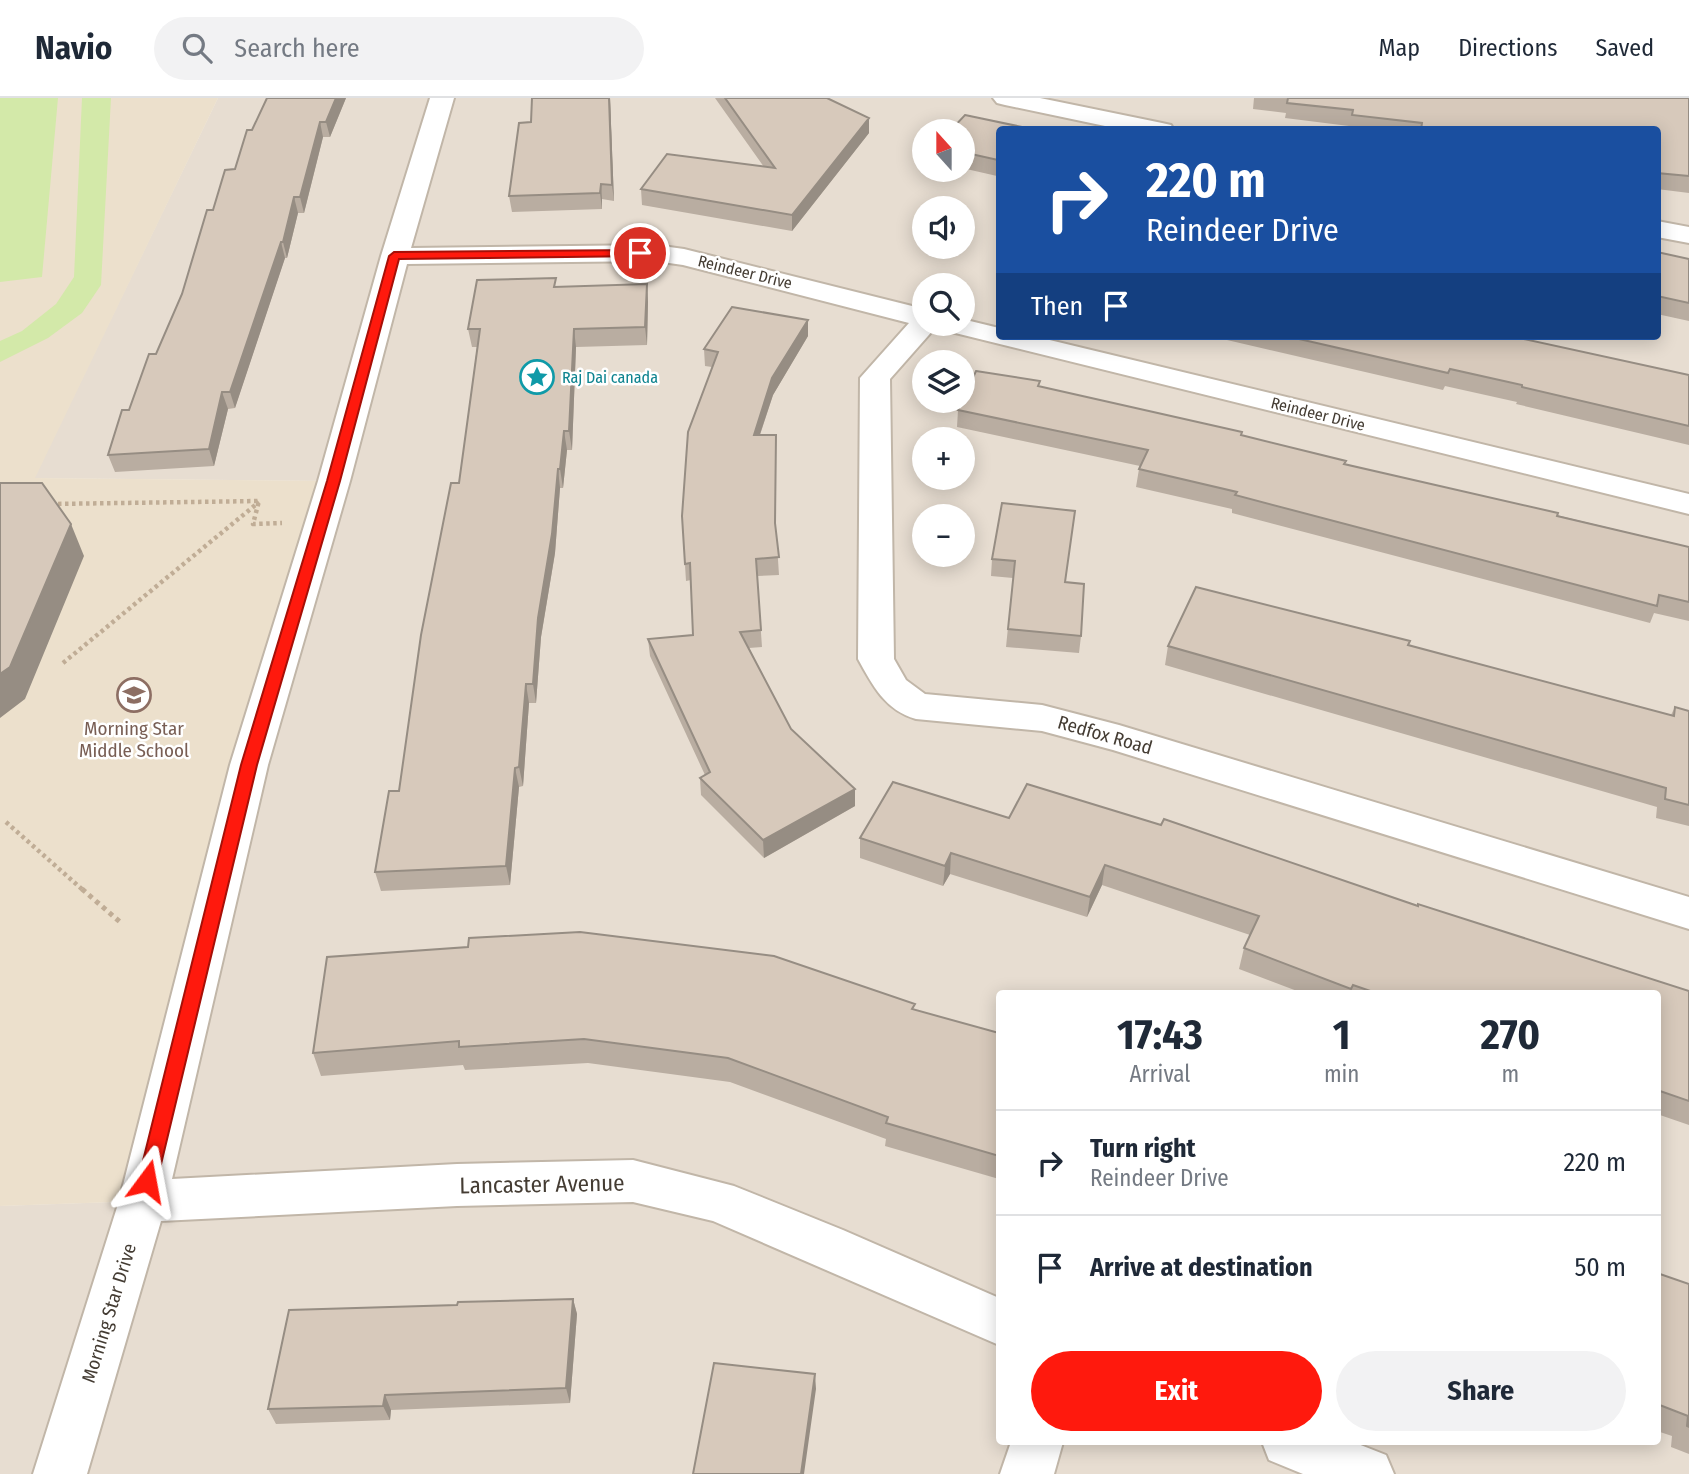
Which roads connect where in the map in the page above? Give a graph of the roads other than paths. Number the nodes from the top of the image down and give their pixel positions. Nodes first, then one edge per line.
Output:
1 (442, 98) edge
2 (1005, 98) edge
3 (1142, 126) edge
4 (1661, 230) edge
5 (1689, 235) edge
6 (394, 256) junction
7 (912, 318) edge
8 (975, 331) edge
9 (912, 335) edge
10 (996, 336) edge
11 (1013, 340) edge
12 (1689, 504) edge
13 (1689, 912) edge
14 (143, 1201) junction
15 (996, 1321) edge
16 (1036, 1445) edge
17 (1295, 1445) edge
18 (60, 1474) edge
19 (1027, 1474) edge
20 (1367, 1474) edge

1 - 6 street, Morning Star Drive
2 - 3 street
4 - 5 street
6 - 7 street, Reindeer Drive
6 - 14 street, Morning Star Drive
8 - 10 street, Reindeer Drive
9 - 13 street, Redfox Road
11 - 12 street, Reindeer Drive
14 - 15 street, Lancaster Avenue
14 - 18 street, Morning Star Drive
16 - 19 street
17 - 20 street

